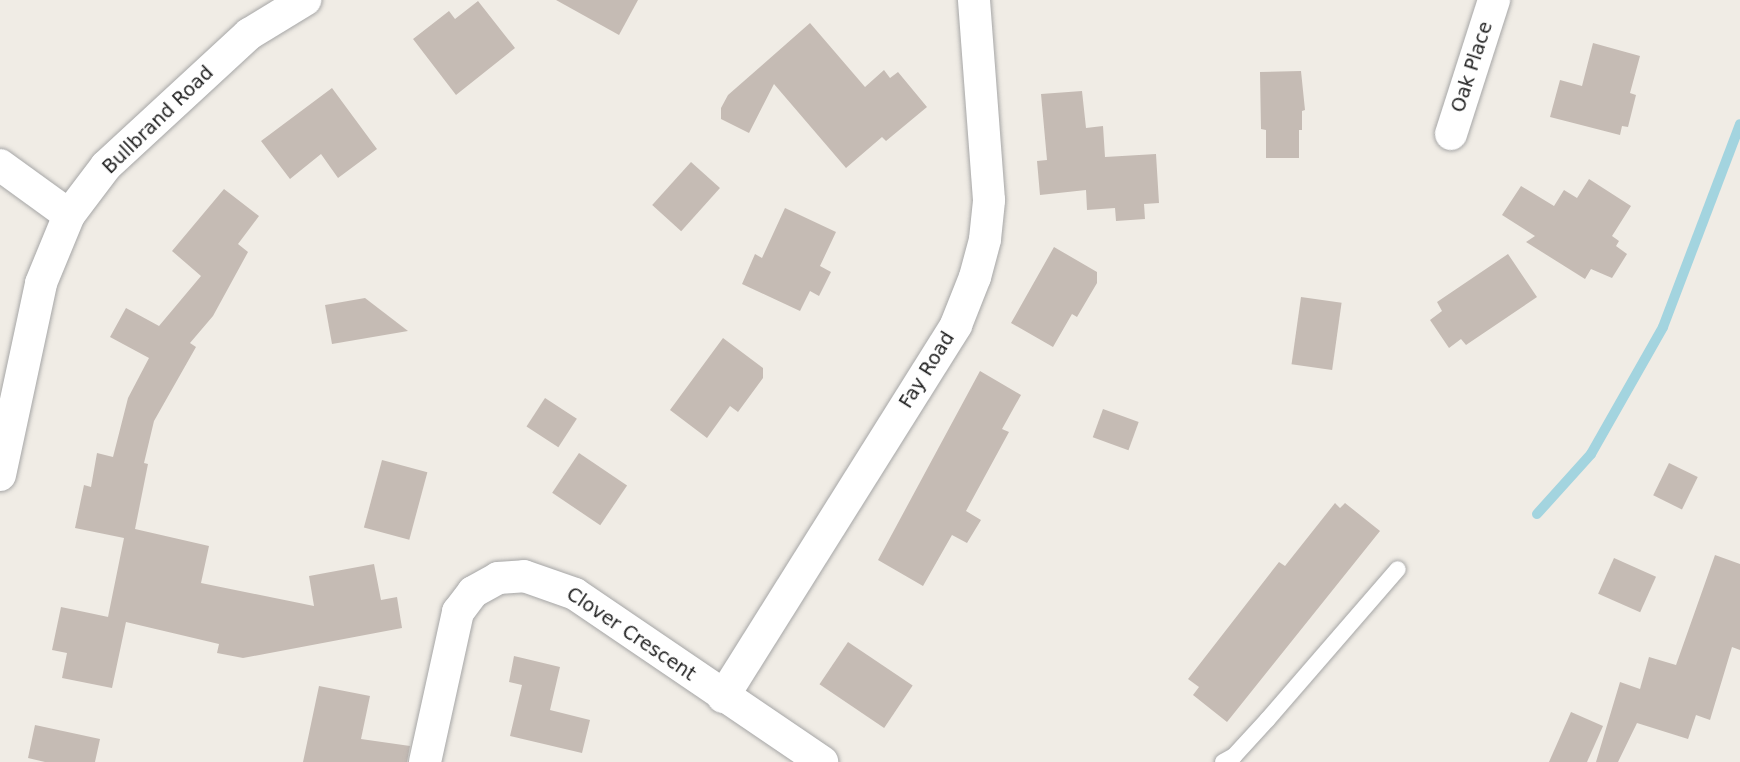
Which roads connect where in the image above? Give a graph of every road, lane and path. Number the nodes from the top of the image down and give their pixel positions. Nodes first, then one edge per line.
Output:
1 (305, 0) edge
2 (974, 0) edge
3 (1494, 0) edge
4 (1451, 134) dead end
5 (0, 164) edge
6 (69, 215) junction
7 (0, 475) edge
8 (1398, 569) dead end
9 (723, 697) junction
10 (425, 762) edge
11 (822, 762) edge
12 (1223, 762) edge

1 - 6 street, Bullbrand Road
2 - 9 street, Fay Road
3 - 4 street, Oak Place
5 - 6 street
6 - 7 street, Bullbrand Road
8 - 12 lane
9 - 10 street, Clover Crescent
9 - 11 street, Clover Crescent

